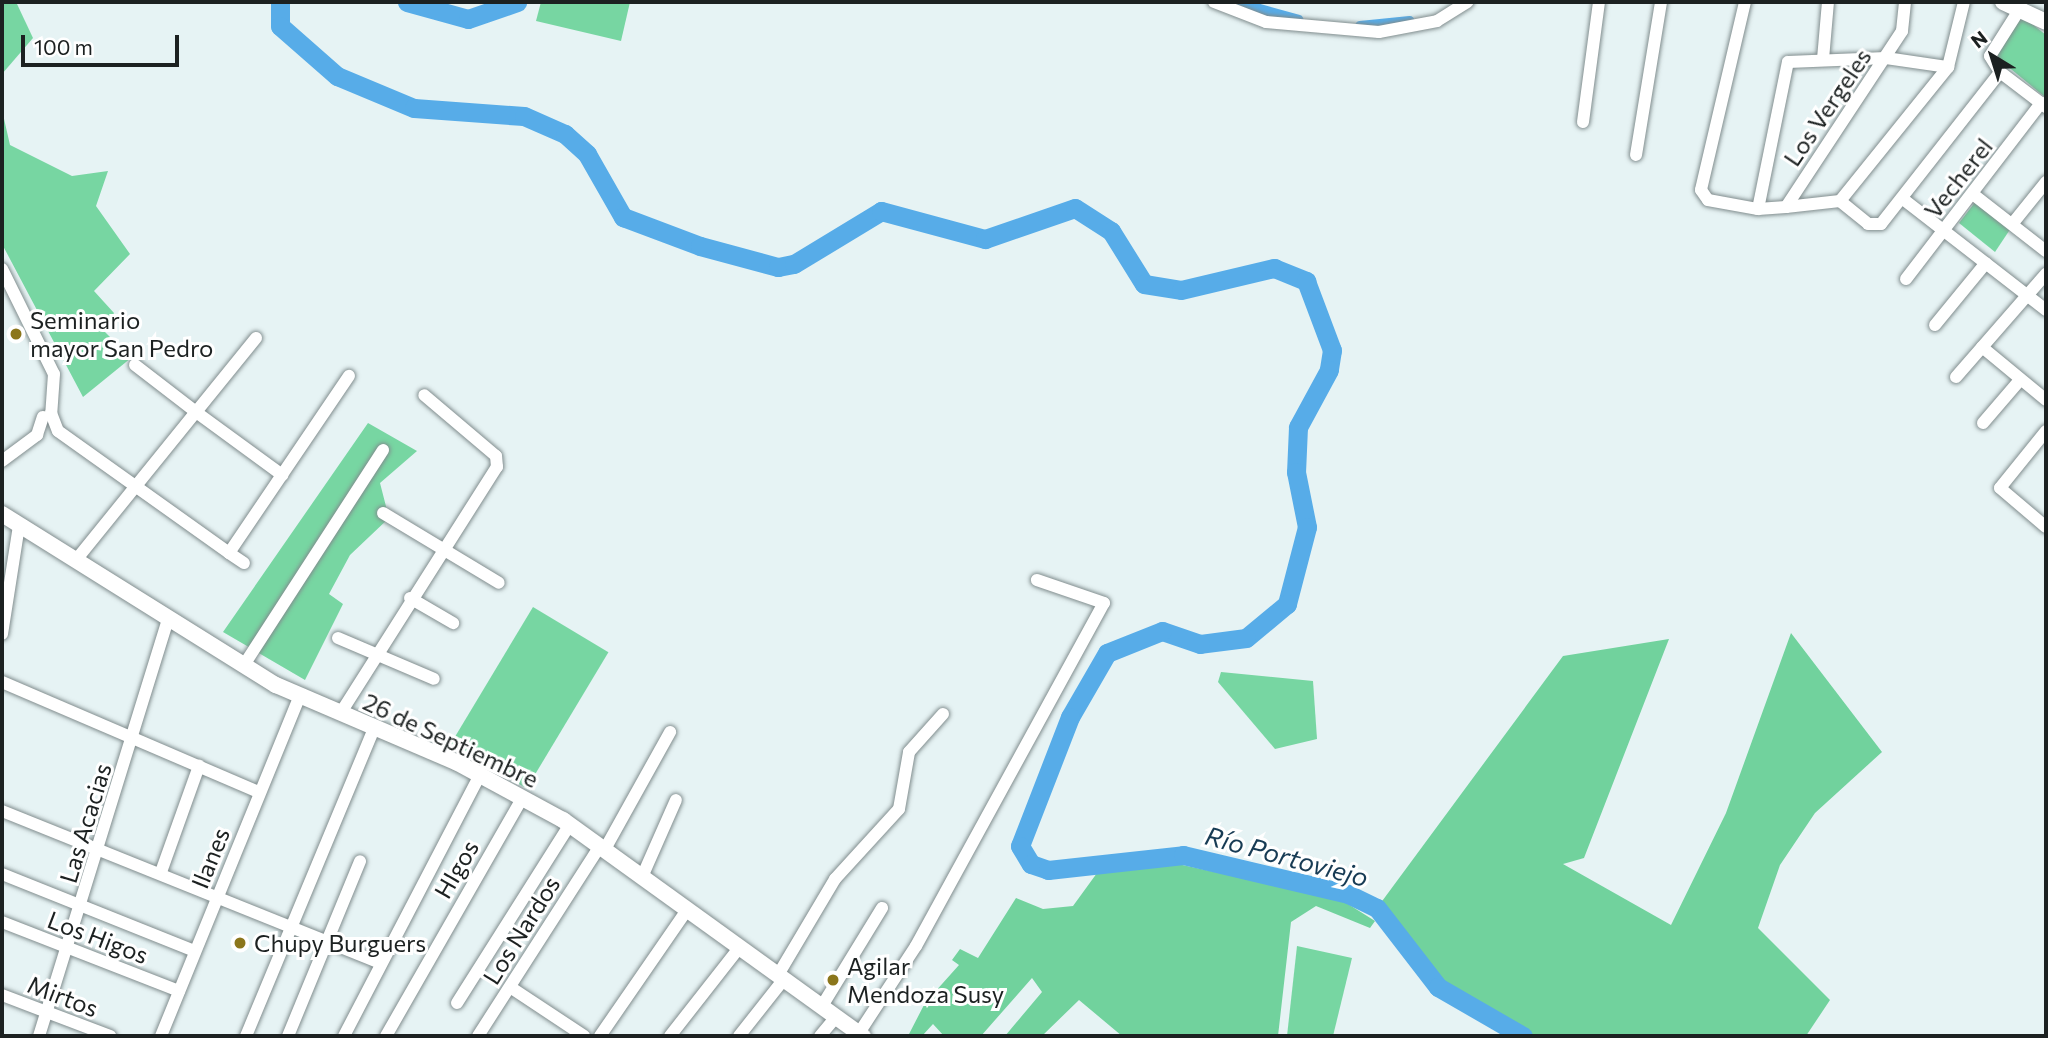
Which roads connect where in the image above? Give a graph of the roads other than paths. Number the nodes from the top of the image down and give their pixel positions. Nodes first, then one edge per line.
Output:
1 (1214, 2) edge
2 (1468, 2) edge
3 (1600, 2) edge
4 (1661, 2) edge
5 (1745, 2) edge
6 (1828, 2) edge
7 (1905, 2) edge
8 (1964, 2) edge
9 (2003, 2) edge
10 (2021, 8) junction
11 (2046, 22) edge
12 (1886, 58) junction
13 (1823, 59) junction
14 (1948, 67) junction
15 (2000, 72) junction
16 (2044, 105) edge
17 (1583, 122) dead end
18 (1636, 155) dead end
19 (2046, 183) edge
20 (1974, 195) junction
21 (1903, 199) junction
22 (1840, 201) junction
23 (1786, 207) junction
24 (1758, 209) junction
25 (2013, 223) junction
26 (1942, 231) junction
27 (2046, 251) edge
28 (1986, 263) junction
29 (2, 269) edge
30 (2046, 274) edge
31 (1906, 279) dead end
32 (2028, 295) junction
33 (2046, 310) edge
34 (1935, 325) dead end
35 (256, 338) dead end
36 (1982, 347) junction
37 (135, 365) dead end
38 (349, 376) dead end
39 (1956, 377) dead end
40 (2020, 380) junction
41 (424, 395) dead end
42 (2046, 401) edge
43 (196, 412) junction
44 (43, 417) dead end
45 (1983, 423) dead end
46 (2046, 431) edge
47 (2034, 446) junction
48 (383, 450) dead end
49 (2046, 455) edge
50 (2, 461) edge
51 (282, 474) junction
52 (135, 488) junction
53 (383, 513) dead end
54 (2, 514) edge
55 (19, 524) junction
56 (2046, 527) edge
57 (442, 548) junction
58 (229, 553) junction
59 (76, 561) junction
60 (244, 563) dead end
61 (1037, 580) dead end
62 (499, 583) dead end
63 (410, 598) junction
64 (168, 620) junction
65 (453, 623) dead end
66 (2, 634) edge
67 (338, 638) dead end
68 (379, 651) junction
69 (244, 665) junction
70 (434, 679) dead end
71 (2, 681) edge
72 (299, 696) junction
73 (340, 713) junction
74 (943, 714) dead end
75 (374, 728) junction
76 (670, 732) dead end
77 (132, 737) junction
78 (199, 766) junction
79 (480, 775) junction
80 (259, 792) junction
81 (523, 797) junction
82 (676, 800) dead end
83 (2, 811) edge
84 (570, 824) junction
85 (602, 847) junction
86 (100, 848) junction
87 (360, 861) dead end
88 (161, 872) junction
89 (2, 874) edge
90 (642, 877) junction
91 (217, 895) junction
92 (82, 905) junction
93 (882, 908) dead end
94 (687, 910) junction
95 (2, 922) edge
96 (290, 926) junction
97 (329, 943) junction
98 (69, 947) junction
99 (739, 948) junction
100 (195, 951) junction
101 (378, 962) junction
102 (781, 977) junction
103 (510, 987) junction
104 (178, 991) junction
105 (2, 995) edge
106 (457, 1003) dead end
107 (821, 1006) junction
108 (49, 1013) junction
109 (836, 1017) junction
110 (565, 1024) junction
111 (861, 1035) edge
112 (39, 1036) edge
113 (110, 1036) edge
114 (161, 1036) edge
115 (246, 1036) edge
116 (288, 1036) edge
117 (344, 1036) edge
118 (386, 1036) edge
119 (478, 1036) edge
120 (557, 1036) edge
121 (584, 1036) edge
122 (600, 1036) edge
123 (670, 1036) edge
124 (739, 1036) edge
125 (820, 1036) edge

1 - 2 street
3 - 17 street
4 - 18 street
5 - 24 street
6 - 13 street
7 - 12 street, Los Vergeles
8 - 14 street
9 - 10 street
10 - 11 street
10 - 15 street
12 - 13 street
12 - 14 street
12 - 23 street, Los Vergeles
13 - 24 street
14 - 22 street
15 - 16 street
15 - 21 street
16 - 20 street, Vecherel
19 - 25 street
20 - 25 street
20 - 26 street, Vecherel
21 - 22 street
21 - 26 street
22 - 23 street
23 - 24 street
25 - 27 street
26 - 28 street
26 - 31 street, Vecherel
28 - 32 street
28 - 34 street
29 - 52 street
30 - 32 street
32 - 33 street
32 - 36 street
35 - 43 street
36 - 39 street
36 - 40 street
37 - 43 street
38 - 51 street
40 - 42 street
40 - 45 street
41 - 57 street
43 - 51 street
43 - 52 street
44 - 50 street
46 - 47 street
47 - 49 street
47 - 56 street
48 - 69 street
51 - 58 street
52 - 58 street
52 - 59 street
53 - 57 street
54 - 55 street, 26 de Septiembre
55 - 59 street, 26 de Septiembre
55 - 66 street
57 - 62 street
57 - 63 street
58 - 60 street
59 - 64 street, 26 de Septiembre
61 - 111 street
63 - 65 street
63 - 68 street
64 - 69 street, 26 de Septiembre
64 - 77 street, Las Acacias
67 - 68 street
68 - 70 street
68 - 73 street
69 - 72 street, 26 de Septiembre
71 - 77 street
72 - 73 street, 26 de Septiembre
72 - 80 street, Ilanes
73 - 75 street, 26 de Septiembre
74 - 102 street
75 - 79 street, 26 de Septiembre
75 - 96 street
76 - 85 street, Los Nardos
77 - 78 street
77 - 86 street, Las Acacias
78 - 80 street
78 - 88 street
79 - 81 street, 26 de Septiembre
79 - 101 street
80 - 91 street, Ilanes
81 - 84 street, 26 de Septiembre
81 - 118 street, HIgos
82 - 90 street
83 - 86 street
84 - 85 street, 26 de Septiembre
84 - 106 street
85 - 90 street, 26 de Septiembre
85 - 103 street, Los Nardos
86 - 88 street
86 - 92 street, Las Acacias
87 - 97 street
88 - 91 street
89 - 92 street
90 - 94 street, 26 de Septiembre
91 - 96 street
91 - 100 street, Ilanes
92 - 98 street, Las Acacias
92 - 100 street
93 - 107 street
94 - 99 street, 26 de Septiembre
94 - 122 street
95 - 98 street, Los Higos
96 - 97 street
96 - 115 street
97 - 101 street
97 - 116 street
98 - 104 street, Los Higos
98 - 108 street, Las Acacias
99 - 102 street, 26 de Septiembre
99 - 123 street
100 - 104 street, Ilanes
101 - 117 street
102 - 107 street, 26 de Septiembre
102 - 124 street
103 - 110 street
103 - 119 street, Los Nardos
104 - 114 street, Ilanes
105 - 108 street, Mirtos
107 - 109 street, 26 de Septiembre
108 - 112 street, Las Acacias
108 - 113 street, Mirtos
109 - 111 street, 26 de Septiembre
109 - 125 street
110 - 120 street
110 - 121 street

